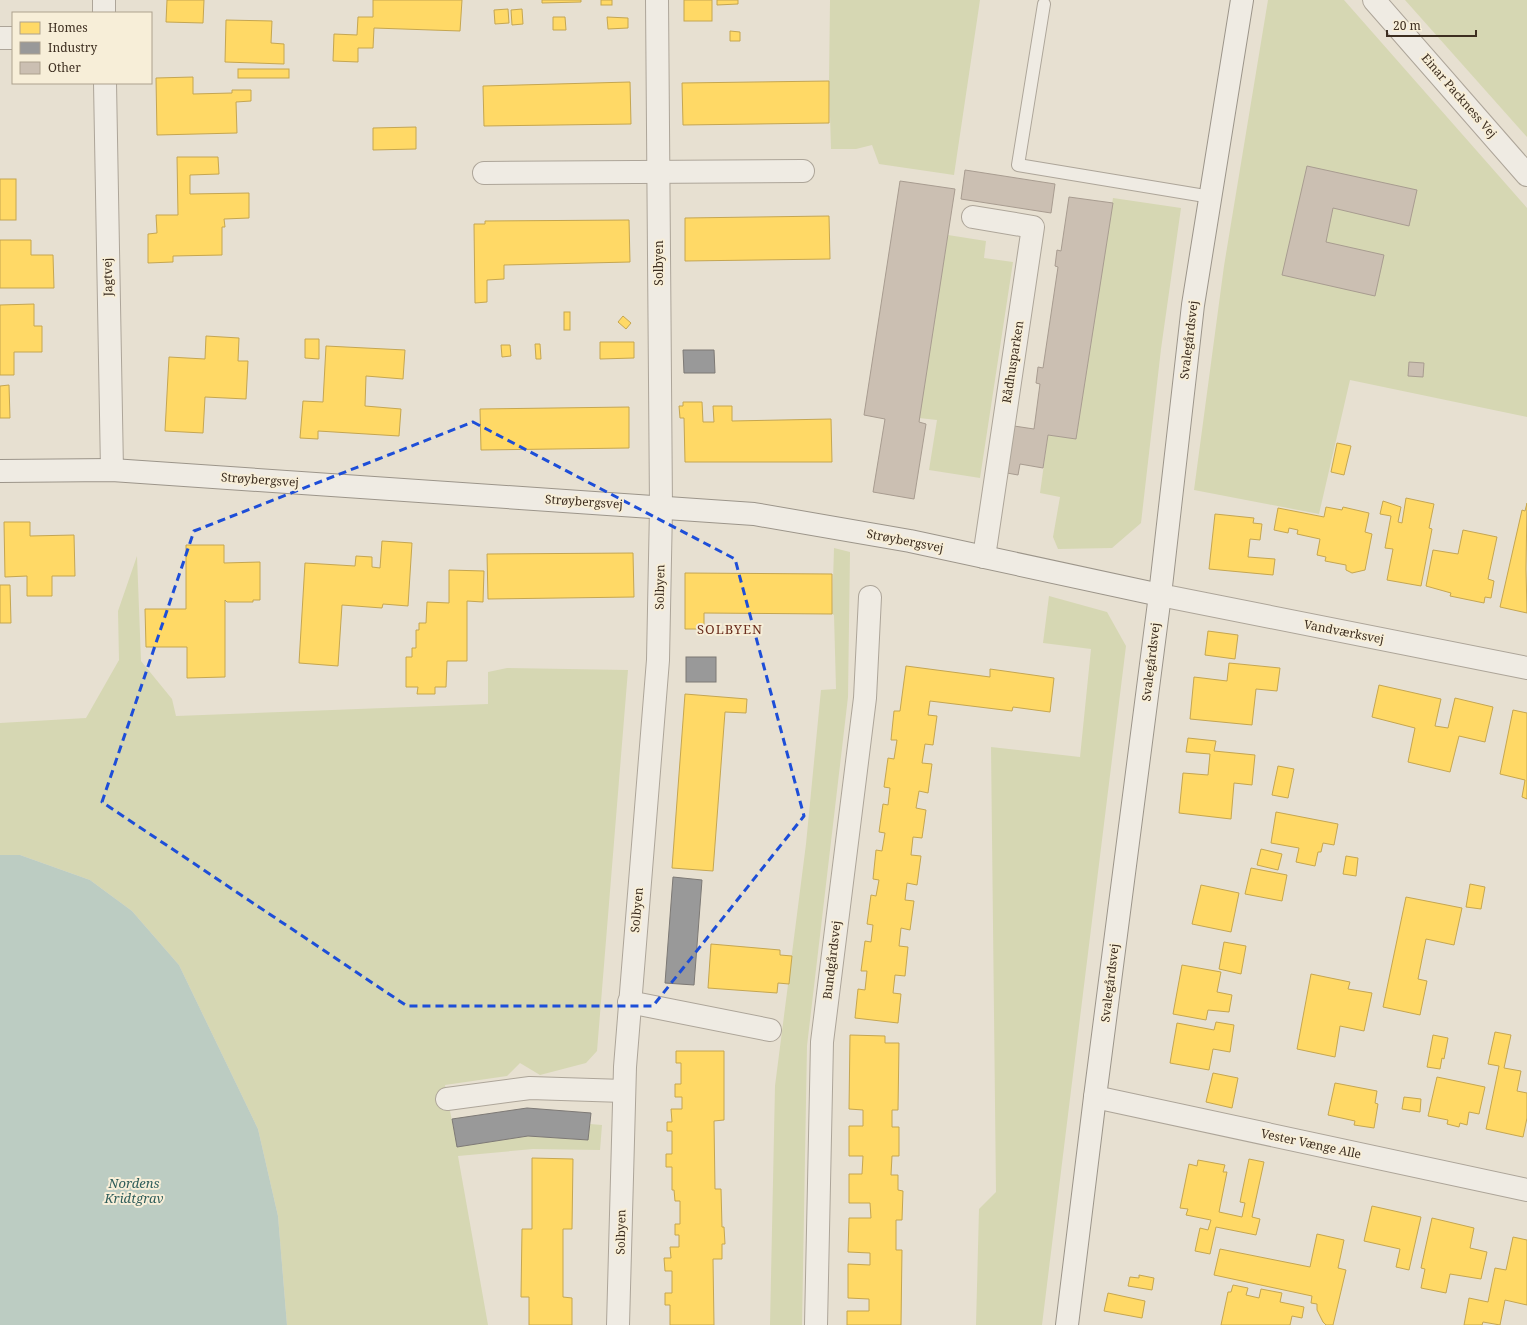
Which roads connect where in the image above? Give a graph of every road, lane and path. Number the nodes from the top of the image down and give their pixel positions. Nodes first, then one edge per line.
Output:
1 (104, 0) edge
2 (657, 0) edge
3 (1242, 0) edge
4 (1374, 0) edge
5 (1044, 4) dead end
6 (104, 12) edge
7 (0, 38) edge
8 (12, 38) edge
9 (105, 84) edge
10 (659, 171) junction
11 (803, 171) dead end
12 (484, 173) dead end
13 (1527, 175) edge
14 (1211, 196) junction
15 (973, 217) dead end
16 (112, 470) junction
17 (0, 471) edge
18 (661, 508) junction
19 (984, 557) junction
20 (1160, 595) junction
21 (870, 597) dead end
22 (1527, 668) edge
23 (629, 1002) junction
24 (770, 1030) dead end
25 (624, 1091) junction
26 (1095, 1097) junction
27 (447, 1099) dead end
28 (1527, 1190) edge
29 (618, 1325) edge
30 (816, 1325) edge
31 (1067, 1325) edge

1 - 6 street
2 - 10 street, Solbyen
3 - 14 street, Svalegårdsvej
4 - 13 street, Einar Packness Vej
5 - 14 lane
7 - 8 street
9 - 16 street, Jagtvej
10 - 11 street
10 - 12 street
10 - 18 street, Solbyen
14 - 20 street, Svalegårdsvej
15 - 19 street, Rådhusparken
16 - 17 street, Strøybergsvej
16 - 18 street, Strøybergsvej
18 - 19 street, Strøybergsvej
18 - 23 street, Solbyen
19 - 20 street, Strøybergsvej
20 - 22 street, Vandværksvej
20 - 26 street, Svalegårdsvej
21 - 30 street, Bundgårdsvej
23 - 24 street
23 - 25 street, Solbyen
25 - 27 street
25 - 29 street, Solbyen
26 - 28 street, Vester Vænge Alle
26 - 31 street, Svalegårdsvej

